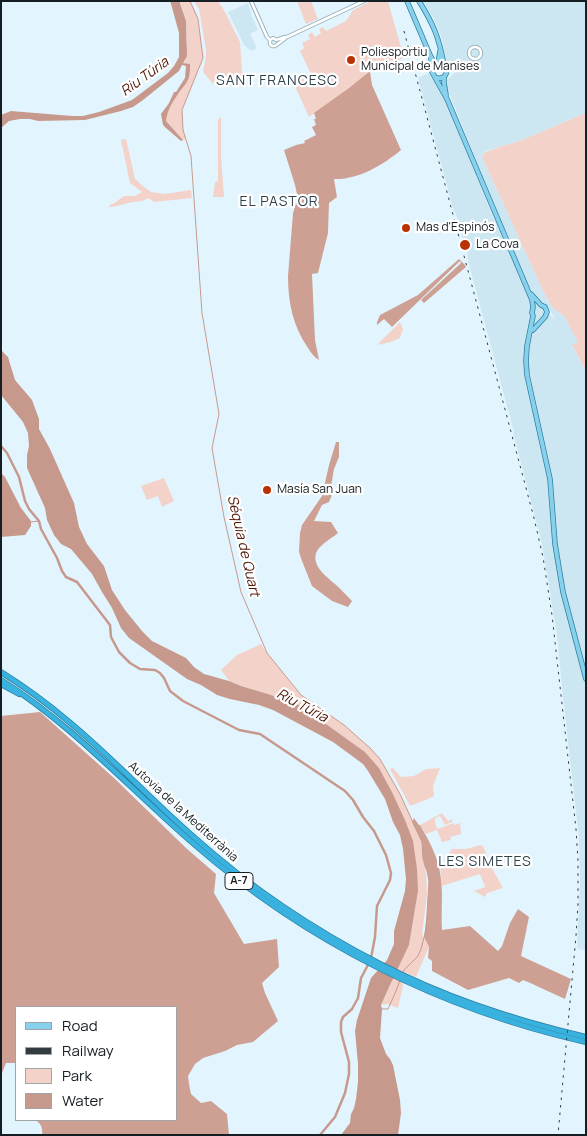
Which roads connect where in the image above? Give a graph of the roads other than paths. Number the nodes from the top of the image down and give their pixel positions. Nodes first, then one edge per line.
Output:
1 (251, 1) edge
2 (364, 1) edge
3 (402, 1) edge
4 (420, 1) edge
5 (408, 3) edge
6 (270, 40) junction
7 (277, 42) junction
8 (440, 45) junction
9 (430, 55) junction
10 (472, 58) joint
11 (437, 64) junction
12 (444, 65) junction
13 (433, 68) junction
14 (435, 77) junction
15 (444, 77) junction
16 (447, 99) junction
17 (529, 290) junction
18 (541, 305) junction
19 (533, 307) junction
20 (533, 316) junction
21 (542, 319) junction
22 (530, 334) junction
23 (1, 672) edge
24 (586, 679) edge
25 (1, 680) edge
26 (1, 684) edge
27 (48, 712) junction
28 (350, 950) junction
29 (431, 989) junction
30 (586, 1037) edge
31 (586, 1042) edge

1 - 6 street
2 - 7 street
3 - 5 main road
4 - 8 main road
5 - 9 main road
6 - 7 street
6 - 7 street
8 - 11 main road
8 - 12 main road
9 - 11 main road
9 - 13 main road
10 - 10 street
11 - 12 main road
11 - 13 main road
12 - 15 main road
13 - 14 main road
14 - 15 main road
14 - 16 main road
15 - 16 main road
16 - 17 main road
17 - 18 main road
17 - 19 main road
18 - 19 main road
18 - 21 main road
19 - 20 main road
20 - 21 main road
20 - 22 main road
21 - 22 main road
22 - 24 main road
23 - 28 highway, Autovia de la Mediterrània / A-7
25 - 27 highway, Autovia de la Mediterrània / A-7
26 - 27 highway
27 - 28 highway, Autovia de la Mediterrània / A-7
28 - 29 highway, Autovia de la Mediterrània / A-7
29 - 30 highway, Autovia de la Mediterrània / A-7
29 - 31 highway, Autovia de la Mediterrània / A-7

